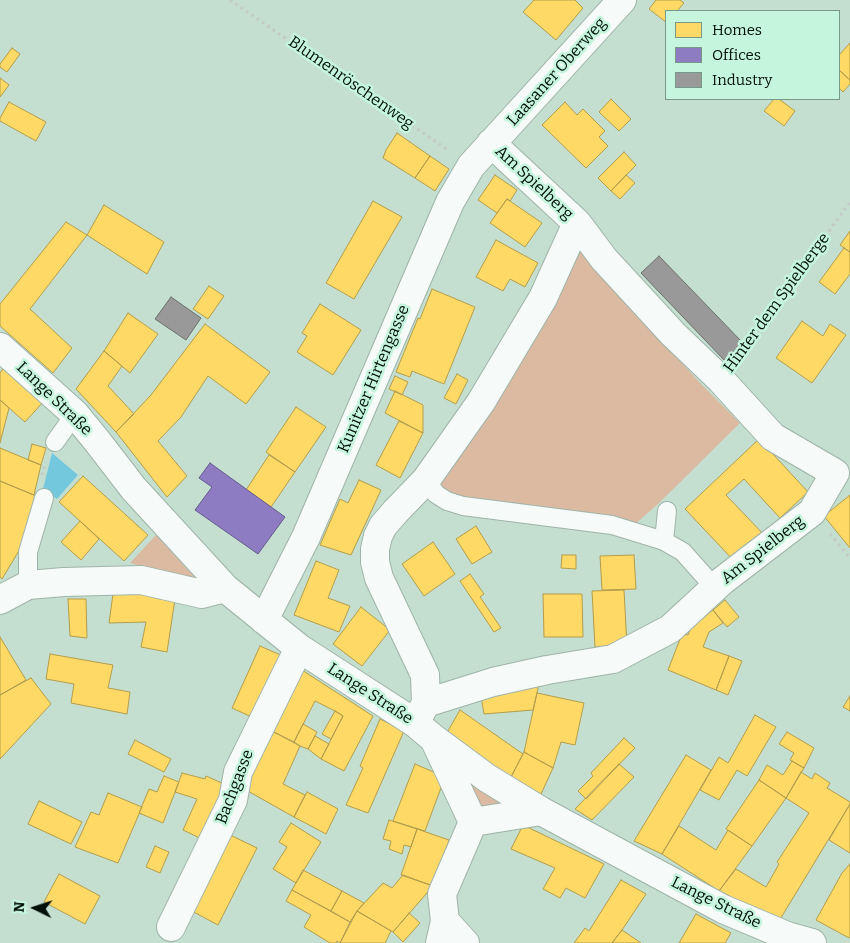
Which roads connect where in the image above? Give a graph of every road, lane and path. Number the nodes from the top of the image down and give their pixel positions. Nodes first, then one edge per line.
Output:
1 (230, 0) edge
2 (622, 0) edge
3 (491, 143) junction
4 (471, 166) junction
5 (850, 202) edge
6 (577, 224) junction
7 (0, 347) edge
8 (721, 380) junction
9 (75, 414) junction
10 (55, 442) joint
11 (842, 467) edge
12 (426, 480) junction
13 (44, 498) joint
14 (667, 511) dead end
15 (664, 541) junction
16 (28, 585) junction
17 (225, 588) junction
18 (715, 588) junction
19 (0, 600) edge
20 (264, 620) junction
21 (299, 648) junction
22 (425, 721) junction
23 (541, 811) junction
24 (473, 822) junction
25 (171, 927) dead end
26 (442, 932) edge
27 (466, 943) edge
28 (812, 943) edge

1 - 4 path, Blumenröschenweg
2 - 3 street, Laasaner Oberweg
3 - 4 street, Kunitzer Hirtengasse
3 - 6 street, Am Spielberg
4 - 20 street, Kunitzer Hirtengasse
5 - 8 path, Hinter dem Spielberge
6 - 8 street, Am Spielberg
6 - 12 street, Am Spielberg
7 - 9 street, Lange Straße
8 - 11 street, Am Spielberg
9 - 10 lane
9 - 17 street, Lange Straße
10 - 13 path
11 - 18 street, Am Spielberg
12 - 15 lane
12 - 22 street, Am Spielberg
13 - 16 lane
14 - 15 lane
15 - 18 lane
16 - 17 street
16 - 19 street
17 - 20 street, Lange Straße
18 - 22 street, Am Spielberg
20 - 21 street, Lange Straße
21 - 22 street, Lange Straße
21 - 25 street, Bachgasse
22 - 23 street, Lange Straße
22 - 24 street
23 - 24 street
23 - 28 street, Lange Straße
24 - 26 street
26 - 27 street

